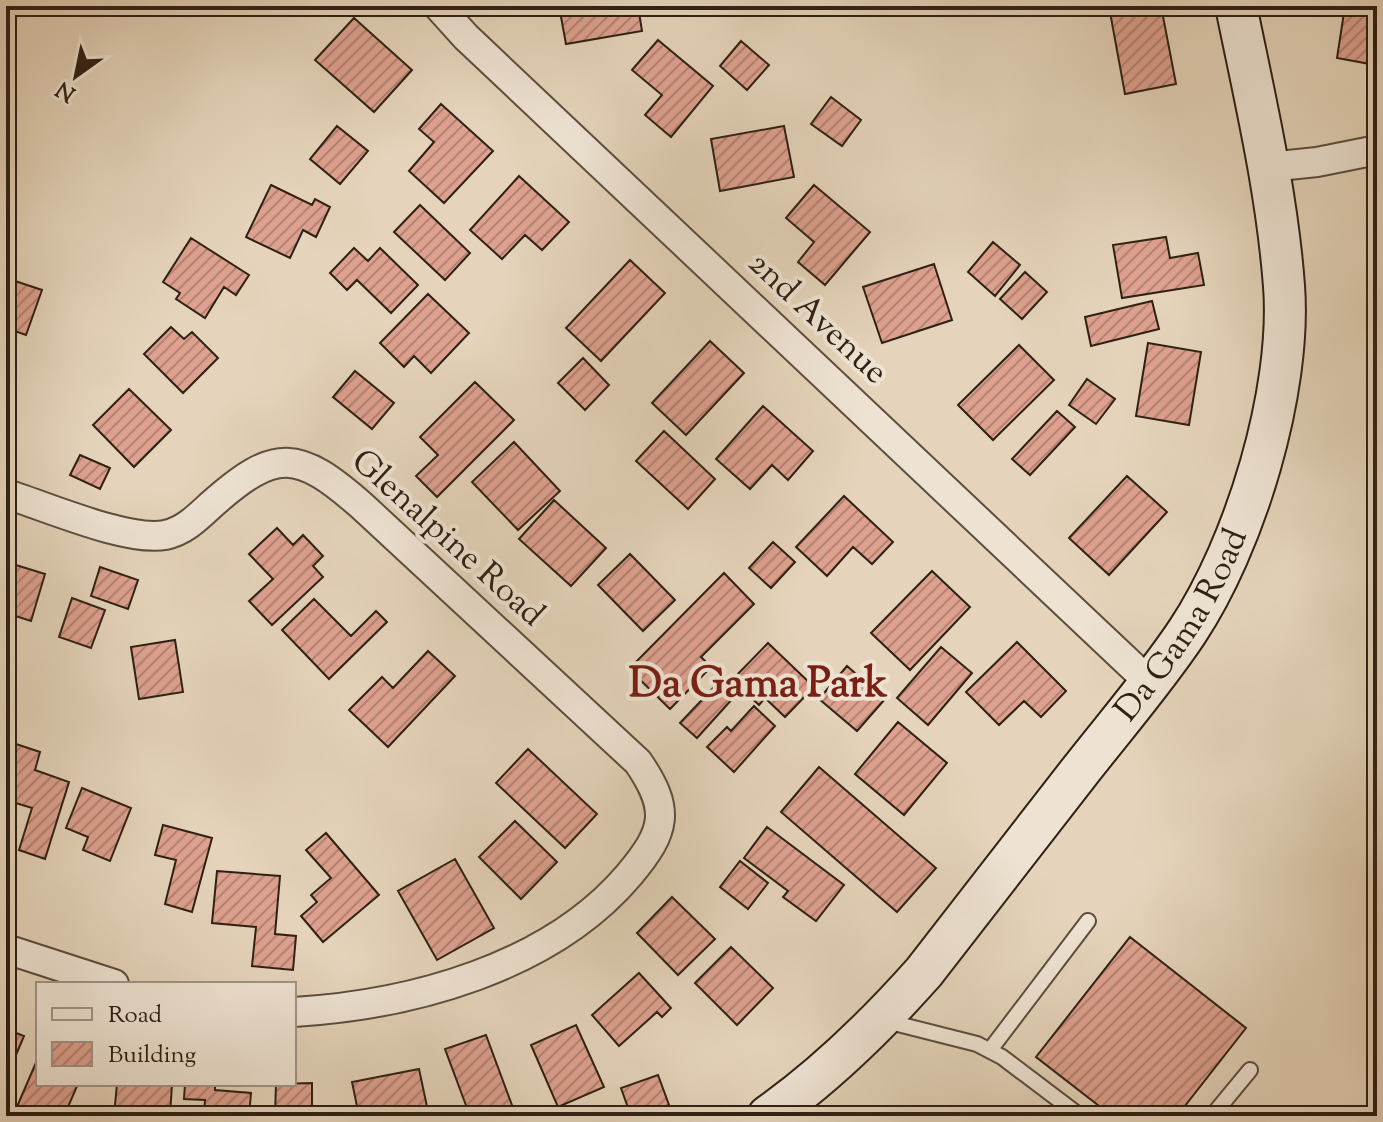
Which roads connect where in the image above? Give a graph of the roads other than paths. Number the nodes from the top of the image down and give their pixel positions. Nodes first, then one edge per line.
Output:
1 (438, 6) edge
2 (1236, 6) edge
3 (1377, 150) edge
4 (1269, 167) junction
5 (6, 494) edge
6 (1149, 682) junction
7 (1088, 921) dead end
8 (6, 949) edge
9 (108, 982) edge
10 (296, 1012) edge
11 (881, 1019) junction
12 (990, 1050) junction
13 (1250, 1070) dead end
14 (768, 1116) edge
15 (1080, 1116) edge
16 (1212, 1116) edge

1 - 6 street, 2nd Avenue
2 - 4 street, Da Gama Road
3 - 4 street
4 - 6 street, Da Gama Road
5 - 10 street, Glenalpine Road
6 - 11 street, Da Gama Road
7 - 12 lane
8 - 9 street
11 - 12 lane
11 - 14 street, Da Gama Road
12 - 15 lane
13 - 16 lane

